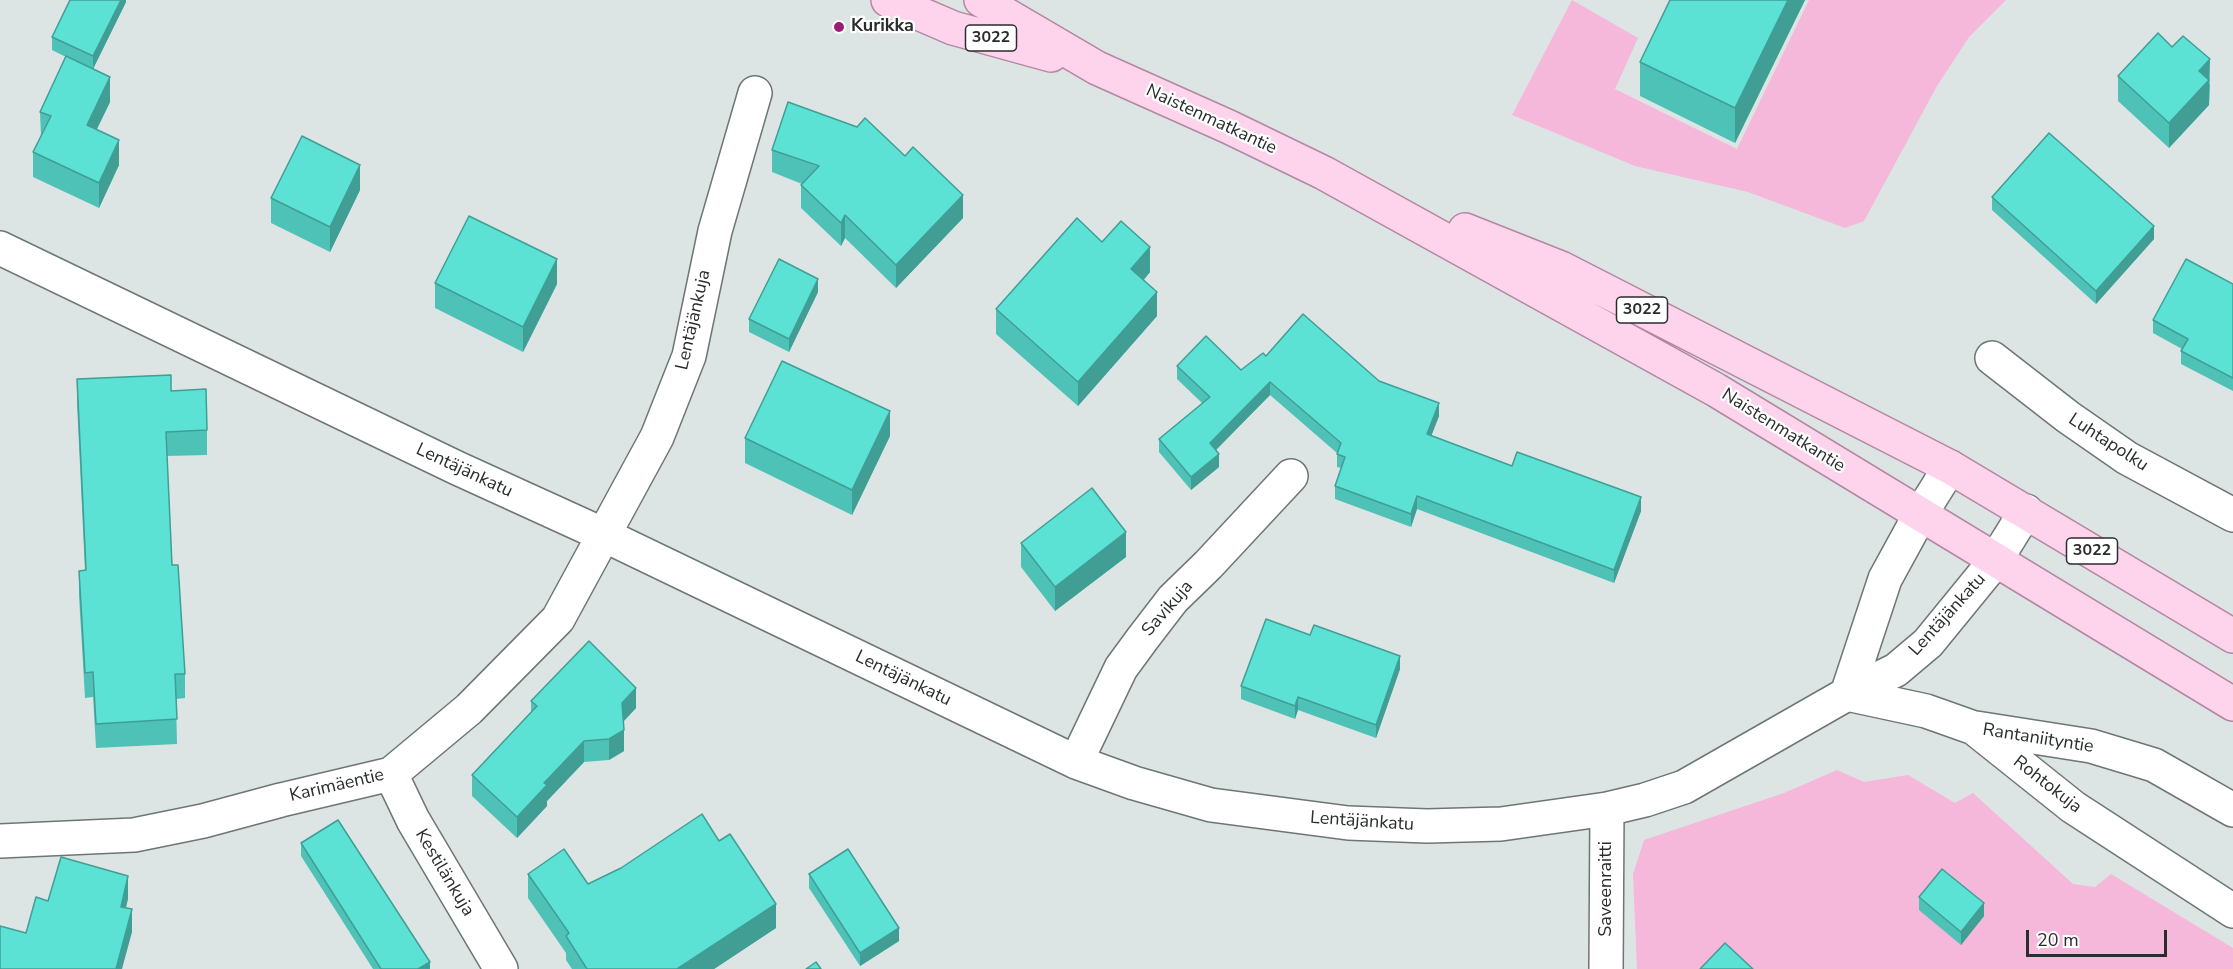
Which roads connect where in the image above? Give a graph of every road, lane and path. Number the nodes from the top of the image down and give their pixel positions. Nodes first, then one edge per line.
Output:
1 (888, 0) edge
2 (981, 0) edge
3 (1097, 68) junction
4 (755, 93) dead end
5 (1324, 173) junction
6 (0, 248) edge
7 (1992, 358) dead end
8 (1950, 466) junction
9 (1291, 476) dead end
10 (2026, 511) junction
11 (1920, 515) junction
12 (2233, 515) edge
13 (604, 535) junction
14 (1995, 561) junction
15 (2233, 636) edge
16 (1847, 694) junction
17 (2233, 704) edge
18 (1974, 728) junction
19 (1076, 762) junction
20 (391, 774) junction
21 (1607, 809) junction
22 (2233, 810) edge
23 (0, 841) edge
24 (2233, 911) edge
25 (501, 969) edge
26 (1606, 969) edge

1 - 3 main road, Naistenmatkantie / 3022
2 - 3 main road, Naistenmatkantie / 3022
3 - 5 main road, Naistenmatkantie / 3022
4 - 13 street, Lentäjänkuja
5 - 8 main road, Naistenmatkantie / 3022
5 - 11 main road, Naistenmatkantie
6 - 13 street, Lentäjänkatu
7 - 12 street, Luhtapolku
8 - 10 main road, Naistenmatkantie / 3022
8 - 11 street
9 - 19 street, Savikuja
10 - 14 street, Lentäjänkatu
10 - 15 main road, Naistenmatkantie / 3022
11 - 14 main road, Naistenmatkantie
11 - 16 street
13 - 19 street, Lentäjänkatu
13 - 20 street, Karimäentie
14 - 16 street, Lentäjänkatu
14 - 17 main road, Naistenmatkantie
16 - 18 street, Rohtokuja
16 - 21 street, Lentäjänkatu
18 - 22 street, Rantaniityntie
18 - 24 street, Rohtokuja
19 - 21 street, Lentäjänkatu
20 - 23 street, Karimäentie
20 - 25 street, Kestilänkuja
21 - 26 street, Saveenraitti

